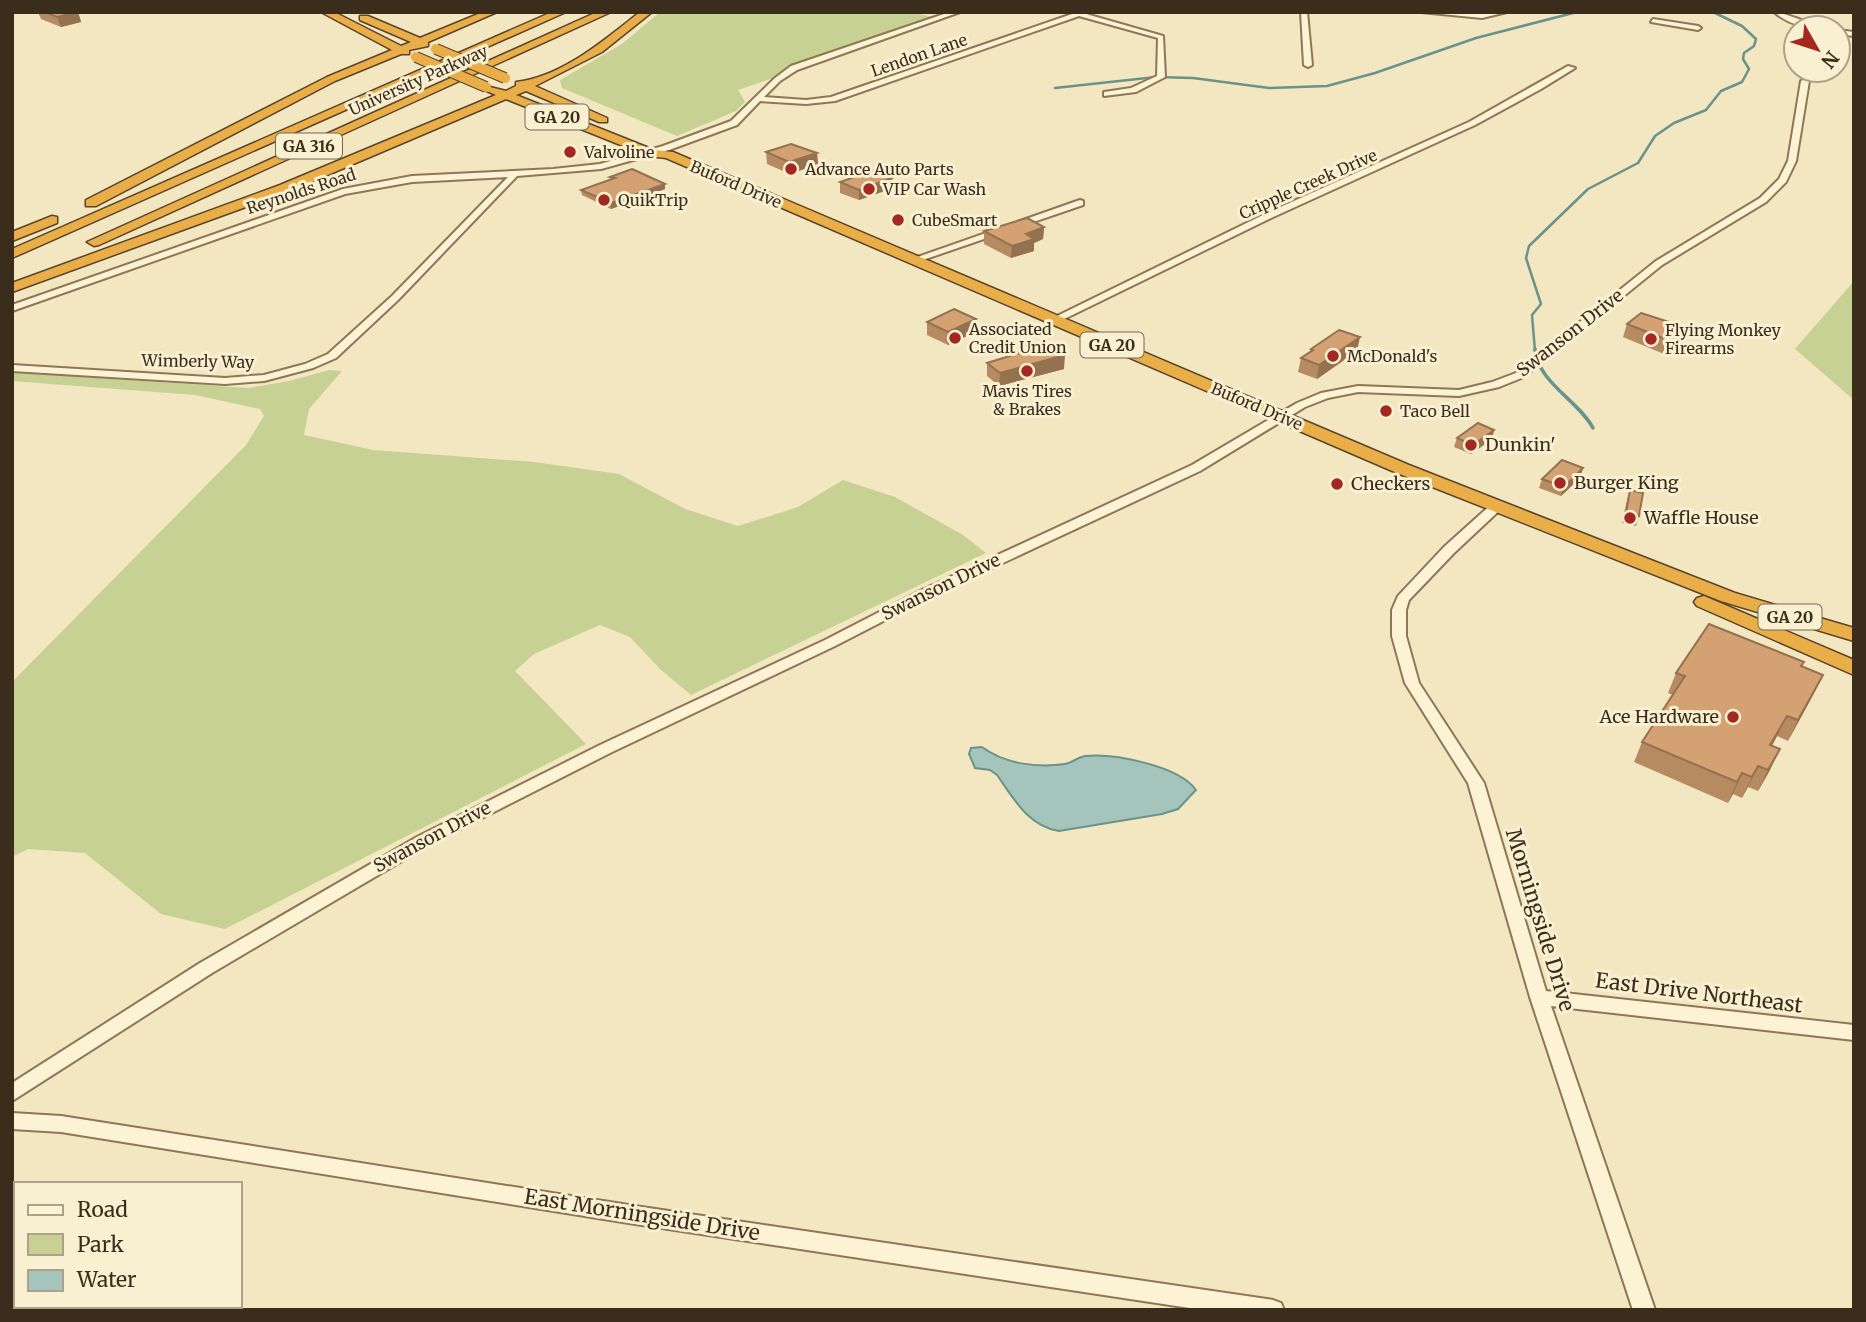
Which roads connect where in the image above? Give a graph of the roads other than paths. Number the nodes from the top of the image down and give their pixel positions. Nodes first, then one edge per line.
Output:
1 (326, 12) edge
2 (352, 12) edge
3 (492, 12) edge
4 (561, 12) edge
5 (606, 12) edge
6 (647, 12) edge
7 (957, 12) edge
8 (1304, 12) edge
9 (1424, 12) edge
10 (1504, 12) edge
11 (1663, 12) edge
12 (1082, 13) edge
13 (467, 22) junction
14 (1698, 28) dead end
15 (392, 30) junction
16 (380, 41) junction
17 (419, 41) junction
18 (400, 50) junction
19 (376, 59) junction
20 (1308, 65) dead end
21 (1571, 68) dead end
22 (463, 77) junction
23 (548, 77) junction
24 (1805, 84) edge
25 (525, 86) junction
26 (1107, 94) dead end
27 (504, 95) junction
28 (548, 96) junction
29 (759, 99) junction
30 (534, 108) junction
31 (458, 115) junction
32 (668, 152) junction
33 (652, 153) junction
34 (515, 174) junction
35 (127, 186) junction
36 (1080, 203) dead end
37 (12, 237) edge
38 (87, 245) dead end
39 (12, 246) edge
40 (75, 251) dead end
41 (12, 254) edge
42 (914, 260) junction
43 (12, 279) edge
44 (12, 288) edge
45 (12, 308) edge
46 (1054, 320) junction
47 (12, 368) edge
48 (1281, 417) junction
49 (1498, 505) junction
50 (1646, 565) junction
51 (1854, 635) edge
52 (1854, 668) edge
53 (1538, 997) junction
54 (1854, 1033) edge
55 (12, 1093) edge
56 (12, 1121) edge
57 (1273, 1310) edge
58 (1644, 1310) edge

1 - 16 highway, Buford Drive / GA 20
2 - 15 highway, Buford Drive / GA 20
3 - 13 highway
4 - 41 highway, University Parkway / GA 316
5 - 22 highway, University Parkway / GA 316
6 - 23 highway
7 - 29 street
8 - 20 street
9 - 10 street
11 - 14 street
12 - 26 street
12 - 29 street, Lendon Lane
13 - 15 highway
13 - 17 highway
15 - 17 highway, Buford Drive / GA 20
16 - 18 highway, Buford Drive / GA 20
16 - 19 highway
17 - 18 highway
17 - 25 highway, Buford Drive / GA 20, bridge
18 - 19 highway
18 - 22 highway, Buford Drive / GA 20, bridge
19 - 35 highway
21 - 46 street, Cripple Creek Drive
22 - 27 highway, Buford Drive / GA 20, bridge
22 - 38 highway, University Parkway / GA 316
23 - 25 highway
23 - 28 highway
24 - 48 street, Swanson Drive
25 - 27 highway
25 - 28 highway, Buford Drive / GA 20
27 - 30 highway, Buford Drive / GA 20
27 - 31 highway
28 - 32 highway, Buford Drive / GA 20
29 - 32 street
30 - 31 highway
30 - 33 highway, Buford Drive / GA 20
31 - 44 highway
32 - 33 highway, Buford Drive / GA 20
32 - 42 highway, Buford Drive / GA 20
33 - 34 street, Reynolds Road
34 - 45 street, Reynolds Road
34 - 47 street, Wimberly Way
35 - 37 highway
35 - 39 highway
36 - 42 street
40 - 43 highway
42 - 46 highway, Buford Drive / GA 20
46 - 48 highway, Buford Drive / GA 20
48 - 49 highway, Buford Drive / GA 20
48 - 55 street, Swanson Drive
49 - 50 highway, Buford Drive / GA 20
49 - 53 street, Morningside Drive
50 - 51 highway, Buford Drive / GA 20
50 - 52 highway
53 - 54 street, East Drive Northeast
53 - 58 street, Morningside Drive
56 - 57 street, East Morningside Drive

